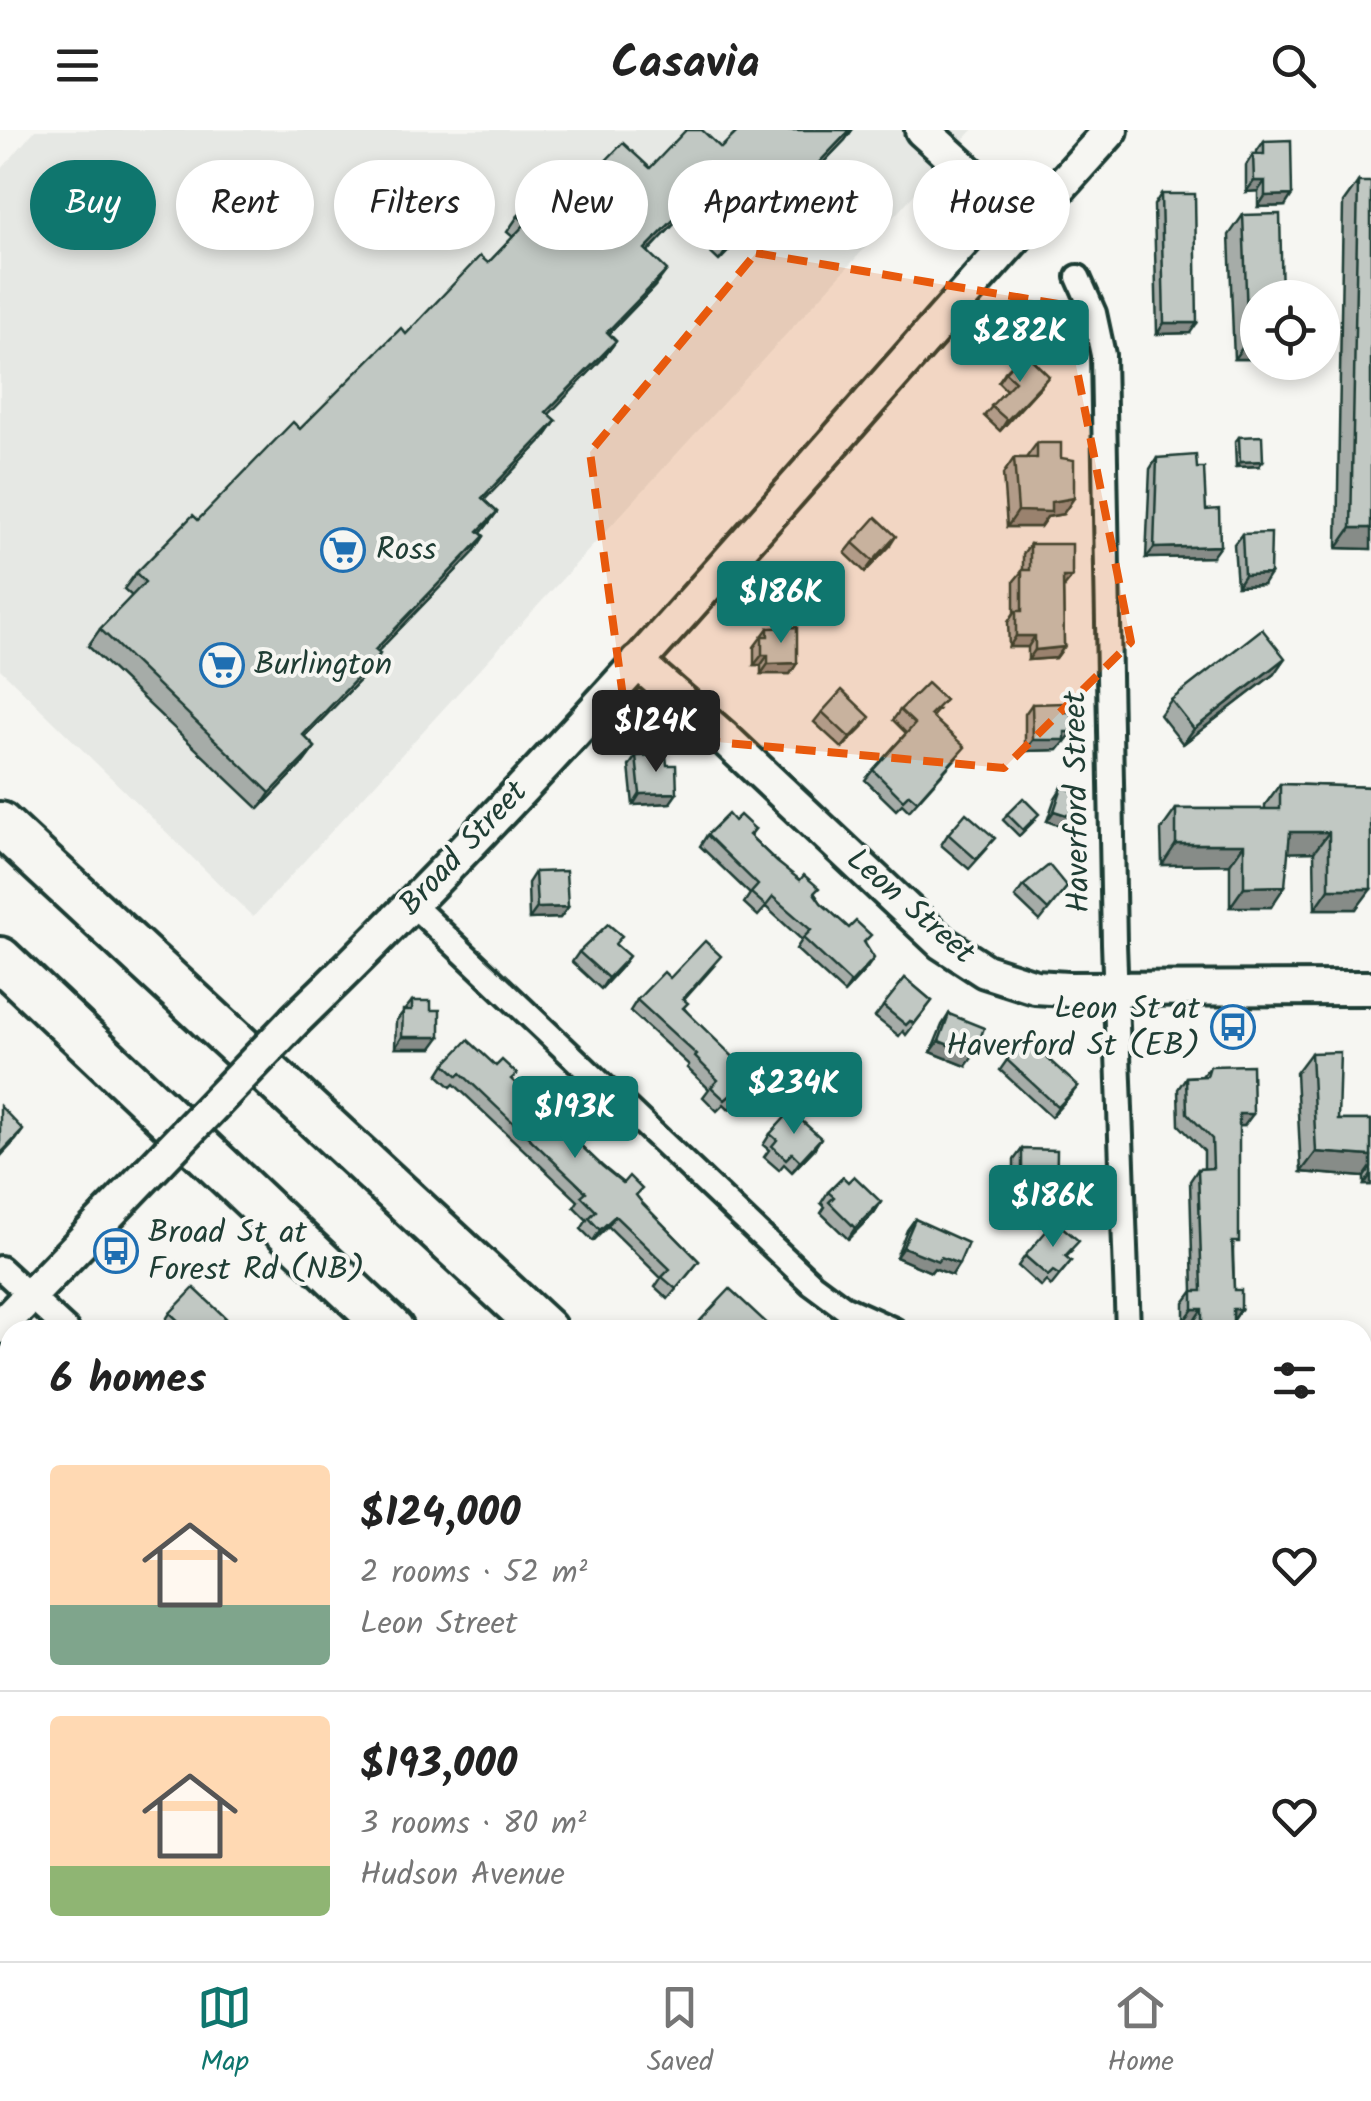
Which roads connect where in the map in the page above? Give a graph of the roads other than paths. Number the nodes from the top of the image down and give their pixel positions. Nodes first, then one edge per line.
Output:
1 (922, 130) edge
2 (954, 130) edge
3 (1111, 130) edge
4 (955, 160) edge
5 (987, 160) edge
6 (1070, 174) edge
7 (1002, 250) edge
8 (1078, 277) dead end
9 (637, 662) junction
10 (0, 824) edge
11 (414, 906) junction
12 (0, 959) edge
13 (1117, 988) junction
14 (1371, 988) edge
15 (0, 1268) edge
16 (30, 1296) junction
17 (7, 1320) edge
18 (56, 1320) edge
19 (381, 1320) edge
20 (535, 1320) edge
21 (872, 1320) edge
22 (1128, 1320) edge

1 - 4 main road
2 - 5 main road
3 - 6 main road, Broad Street
7 - 9 main road, Broad Street
8 - 13 street, Haverford Street
9 - 11 main road, Broad Street
9 - 13 main road, Leon Street
10 - 20 highway
11 - 16 main road, Broad Street, bridge
11 - 21 street
12 - 19 highway
13 - 14 main road, Leon Street
13 - 22 street, Haverford Street
15 - 16 street
16 - 17 main road, Broad Street
16 - 18 street

